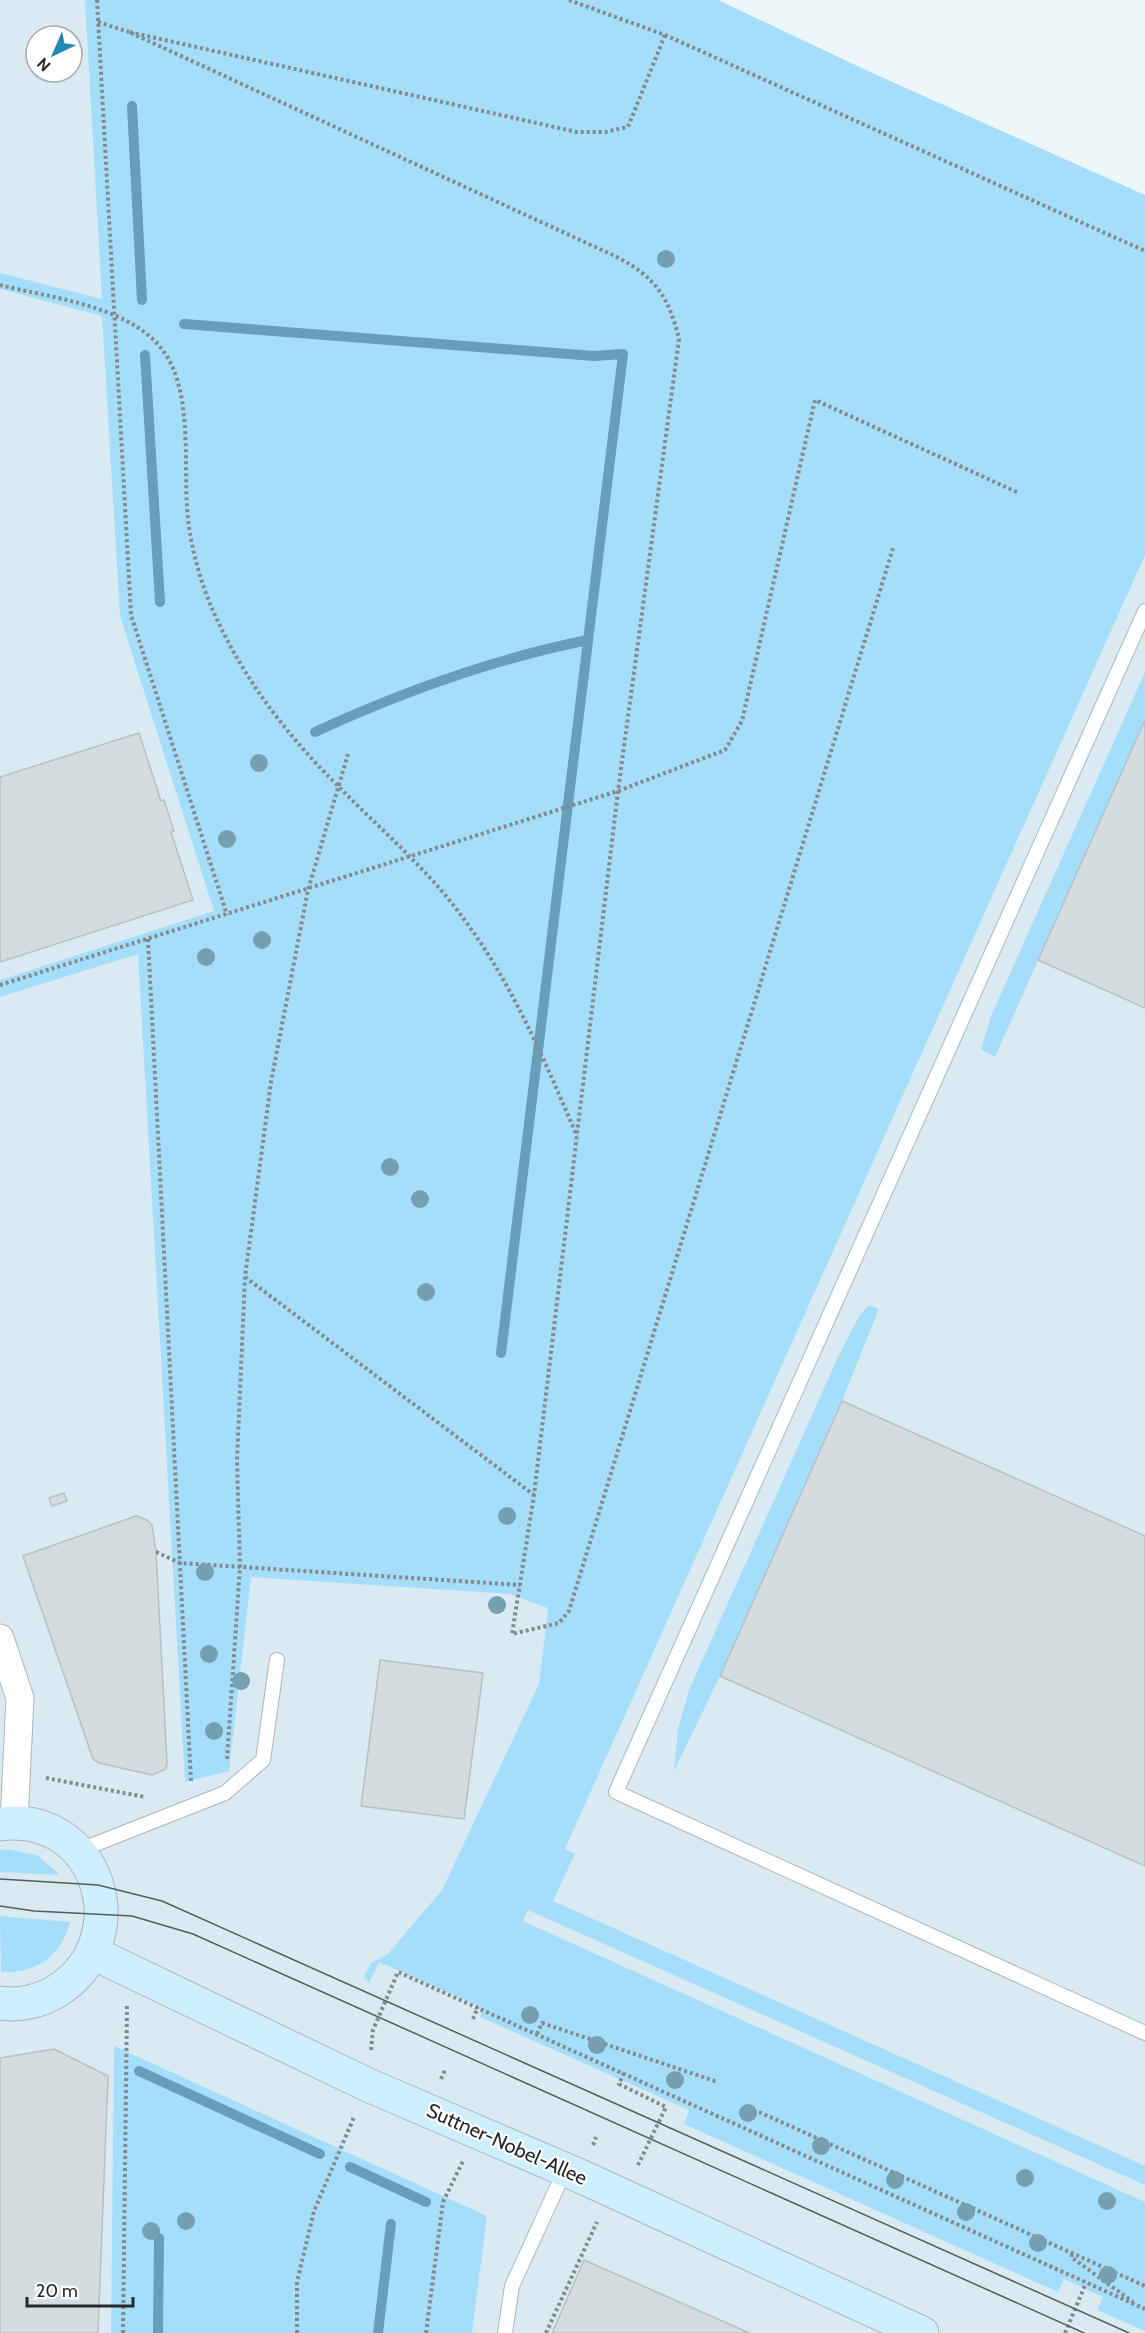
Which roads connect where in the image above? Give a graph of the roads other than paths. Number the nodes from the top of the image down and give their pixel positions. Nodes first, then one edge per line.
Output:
1 (1145, 611) edge
2 (0, 1638) edge
3 (277, 1660) dead end
4 (7, 1823) edge
5 (82, 1855) junction
6 (93, 1953) junction
7 (0, 2003) edge
8 (1145, 2033) edge
9 (565, 2170) junction
10 (505, 2333) edge
11 (922, 2333) edge

1 - 8 lane
2 - 4 street
3 - 5 lane
4 - 5 street
5 - 6 street
6 - 7 street
6 - 9 street, Suttner-Nobel-Allee
9 - 10 lane
9 - 11 street, Suttner-Nobel-Allee

